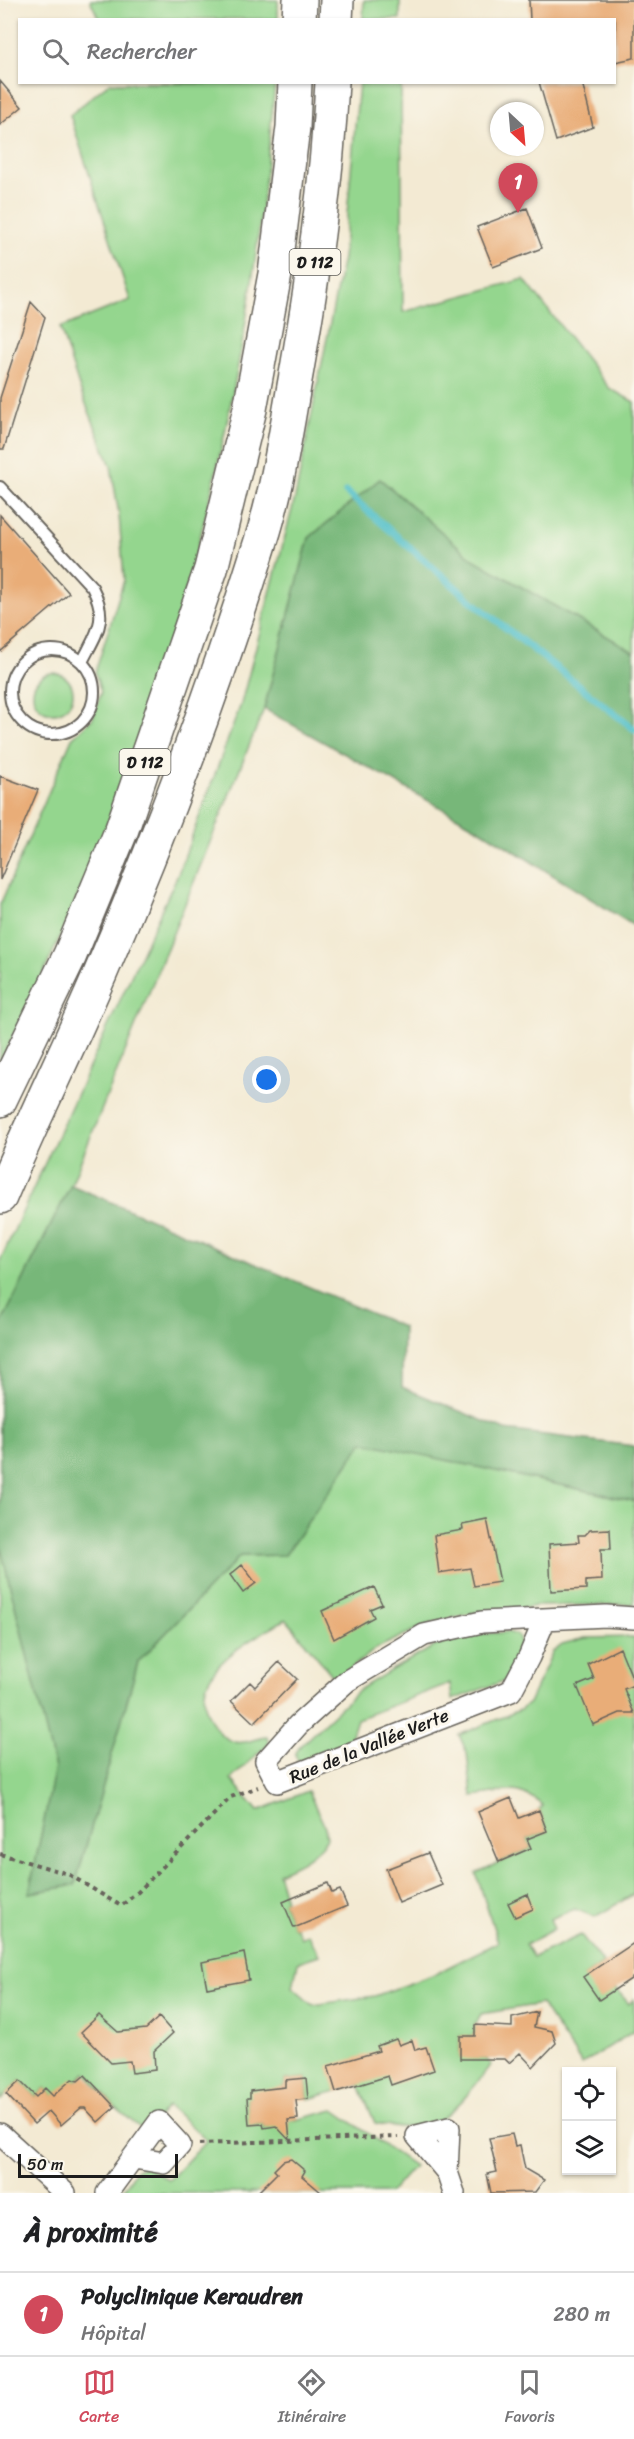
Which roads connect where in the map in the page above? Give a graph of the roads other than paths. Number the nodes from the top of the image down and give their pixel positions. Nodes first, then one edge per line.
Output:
1 (300, 0) edge
2 (337, 0) edge
3 (299, 18) edge
4 (336, 18) edge
5 (295, 84) edge
6 (332, 84) edge
7 (0, 487) edge
8 (82, 662) junction
9 (5, 704) edge
10 (0, 1100) edge
11 (29, 1127) junction
12 (0, 1173) edge
13 (0, 1197) edge
14 (634, 1618) edge
15 (545, 1619) junction
16 (0, 2134) edge
17 (134, 2158) junction
18 (447, 2172) junction
19 (65, 2193) edge
20 (107, 2193) edge
21 (454, 2193) edge

1 - 3 highway
2 - 4 highway
5 - 10 highway, D 112
6 - 11 highway, D 112
7 - 8 lane
8 - 9 lane
8 - 9 lane
11 - 12 highway, D 112
11 - 13 highway
14 - 15 street, Rue de la Vallée Verte
15 - 15 street, Rue de la Vallée Verte
16 - 19 street
17 - 17 street
17 - 20 street
18 - 18 street
18 - 21 street

